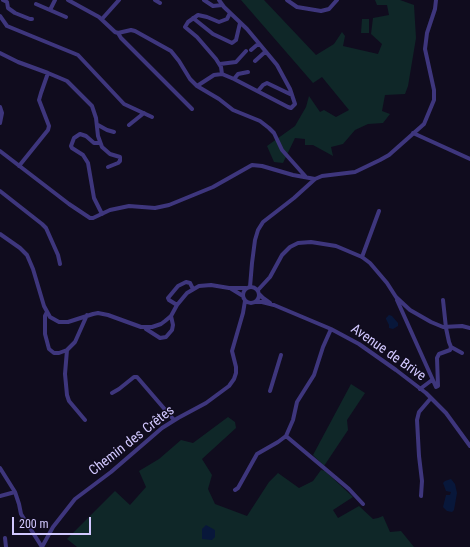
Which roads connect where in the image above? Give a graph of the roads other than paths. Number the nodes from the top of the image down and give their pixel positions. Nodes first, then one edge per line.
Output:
1 (3, 0) edge
2 (55, 0) edge
3 (68, 0) edge
4 (119, 0) edge
5 (155, 0) edge
6 (204, 0) edge
7 (219, 0) edge
8 (286, 0) edge
9 (337, 0) edge
10 (436, 0) edge
11 (160, 2) dead end
12 (36, 4) dead end
13 (222, 5) junction
14 (50, 10) junction
15 (230, 12) junction
16 (0, 16) edge
17 (66, 17) dead end
18 (193, 18) junction
19 (32, 19) dead end
20 (102, 19) junction
21 (240, 23) junction
22 (118, 33) junction
23 (258, 44) junction
24 (251, 50) dead end
25 (246, 51) dead end
26 (265, 52) junction
27 (0, 53) edge
28 (255, 61) dead end
29 (220, 64) junction
30 (248, 72) dead end
31 (48, 73) junction
32 (222, 74) junction
33 (234, 79) junction
34 (197, 86) junction
35 (258, 91) junction
36 (292, 96) junction
37 (0, 107) edge
38 (192, 109) dead end
39 (144, 113) junction
40 (152, 117) dead end
41 (0, 123) edge
42 (98, 125) junction
43 (129, 125) dead end
44 (114, 132) dead end
45 (413, 133) junction
46 (100, 143) junction
47 (0, 151) edge
48 (470, 159) edge
49 (19, 166) junction
50 (108, 167) dead end
51 (306, 178) junction
52 (315, 179) junction
53 (0, 191) edge
54 (379, 211) dead end
55 (102, 214) junction
56 (0, 234) edge
57 (362, 257) junction
58 (60, 264) dead end
59 (229, 288) junction
60 (248, 288) junction
61 (193, 289) junction
62 (259, 292) junction
63 (243, 296) junction
64 (396, 298) junction
65 (443, 300) dead end
66 (245, 301) junction
67 (253, 303) junction
68 (177, 305) junction
69 (274, 305) junction
70 (47, 312) junction
71 (243, 313) junction
72 (87, 315) junction
73 (171, 316) junction
74 (145, 327) junction
75 (446, 328) junction
76 (470, 328) edge
77 (332, 329) junction
78 (451, 347) junction
79 (67, 350) junction
80 (462, 353) dead end
81 (281, 355) dead end
82 (432, 380) junction
83 (420, 389) junction
84 (270, 391) dead end
85 (112, 393) dead end
86 (431, 398) junction
87 (85, 420) dead end
88 (174, 420) junction
89 (286, 436) junction
90 (470, 446) edge
91 (0, 468) edge
92 (235, 490) dead end
93 (15, 492) junction
94 (0, 496) edge
95 (421, 496) dead end
96 (363, 504) dead end
97 (5, 538) dead end
98 (6, 547) edge
99 (42, 547) edge

1 - 19 street
2 - 14 street
3 - 20 street
4 - 20 street
5 - 11 street
6 - 13 street
7 - 13 street
8 - 9 street
10 - 45 street
12 - 14 street
13 - 15 street
14 - 17 street
15 - 18 street
15 - 21 street
16 - 39 street
18 - 21 street
18 - 29 street
20 - 22 street
21 - 23 street
22 - 34 street
22 - 38 street
23 - 24 street
23 - 26 street
25 - 29 street
26 - 28 street
26 - 36 street
27 - 31 street
29 - 32 street
30 - 33 street
31 - 42 street
31 - 49 street
32 - 33 street
32 - 34 street
33 - 35 street
34 - 51 street
35 - 36 street
35 - 36 street
37 - 41 street
39 - 40 street
39 - 43 street
42 - 44 street
42 - 46 street
45 - 48 street
45 - 52 street
46 - 50 street
46 - 55 street
47 - 49 street
49 - 55 street
51 - 52 street
51 - 55 street
52 - 60 street
53 - 58 street
54 - 57 street
56 - 70 street
57 - 62 street
57 - 64 street
59 - 60 street
59 - 61 street
59 - 63 street
60 - 62 street
60 - 63 street
61 - 68 street
61 - 68 street
62 - 67 street
62 - 69 street
63 - 66 street
64 - 75 street
64 - 82 street
65 - 75 street
66 - 67 street
66 - 71 street, Chemin des Crêtes
67 - 69 street
67 - 71 street, Chemin des Crêtes
68 - 73 street
69 - 77 street, Avenue de Brive
70 - 72 street
70 - 79 street
71 - 88 street, Chemin des Crêtes
72 - 74 street
72 - 79 street
73 - 74 street
73 - 74 street
75 - 76 street
75 - 78 street
77 - 83 street, Avenue de Brive
77 - 89 street
78 - 80 street
78 - 82 street
79 - 87 street
81 - 84 street
82 - 83 street
83 - 86 street, Avenue de Brive
85 - 88 street
86 - 90 street, Avenue de Brive
86 - 95 street
88 - 99 street, Chemin des Crêtes
89 - 92 street
89 - 96 street
91 - 93 street
93 - 94 street
93 - 99 street
97 - 98 street

